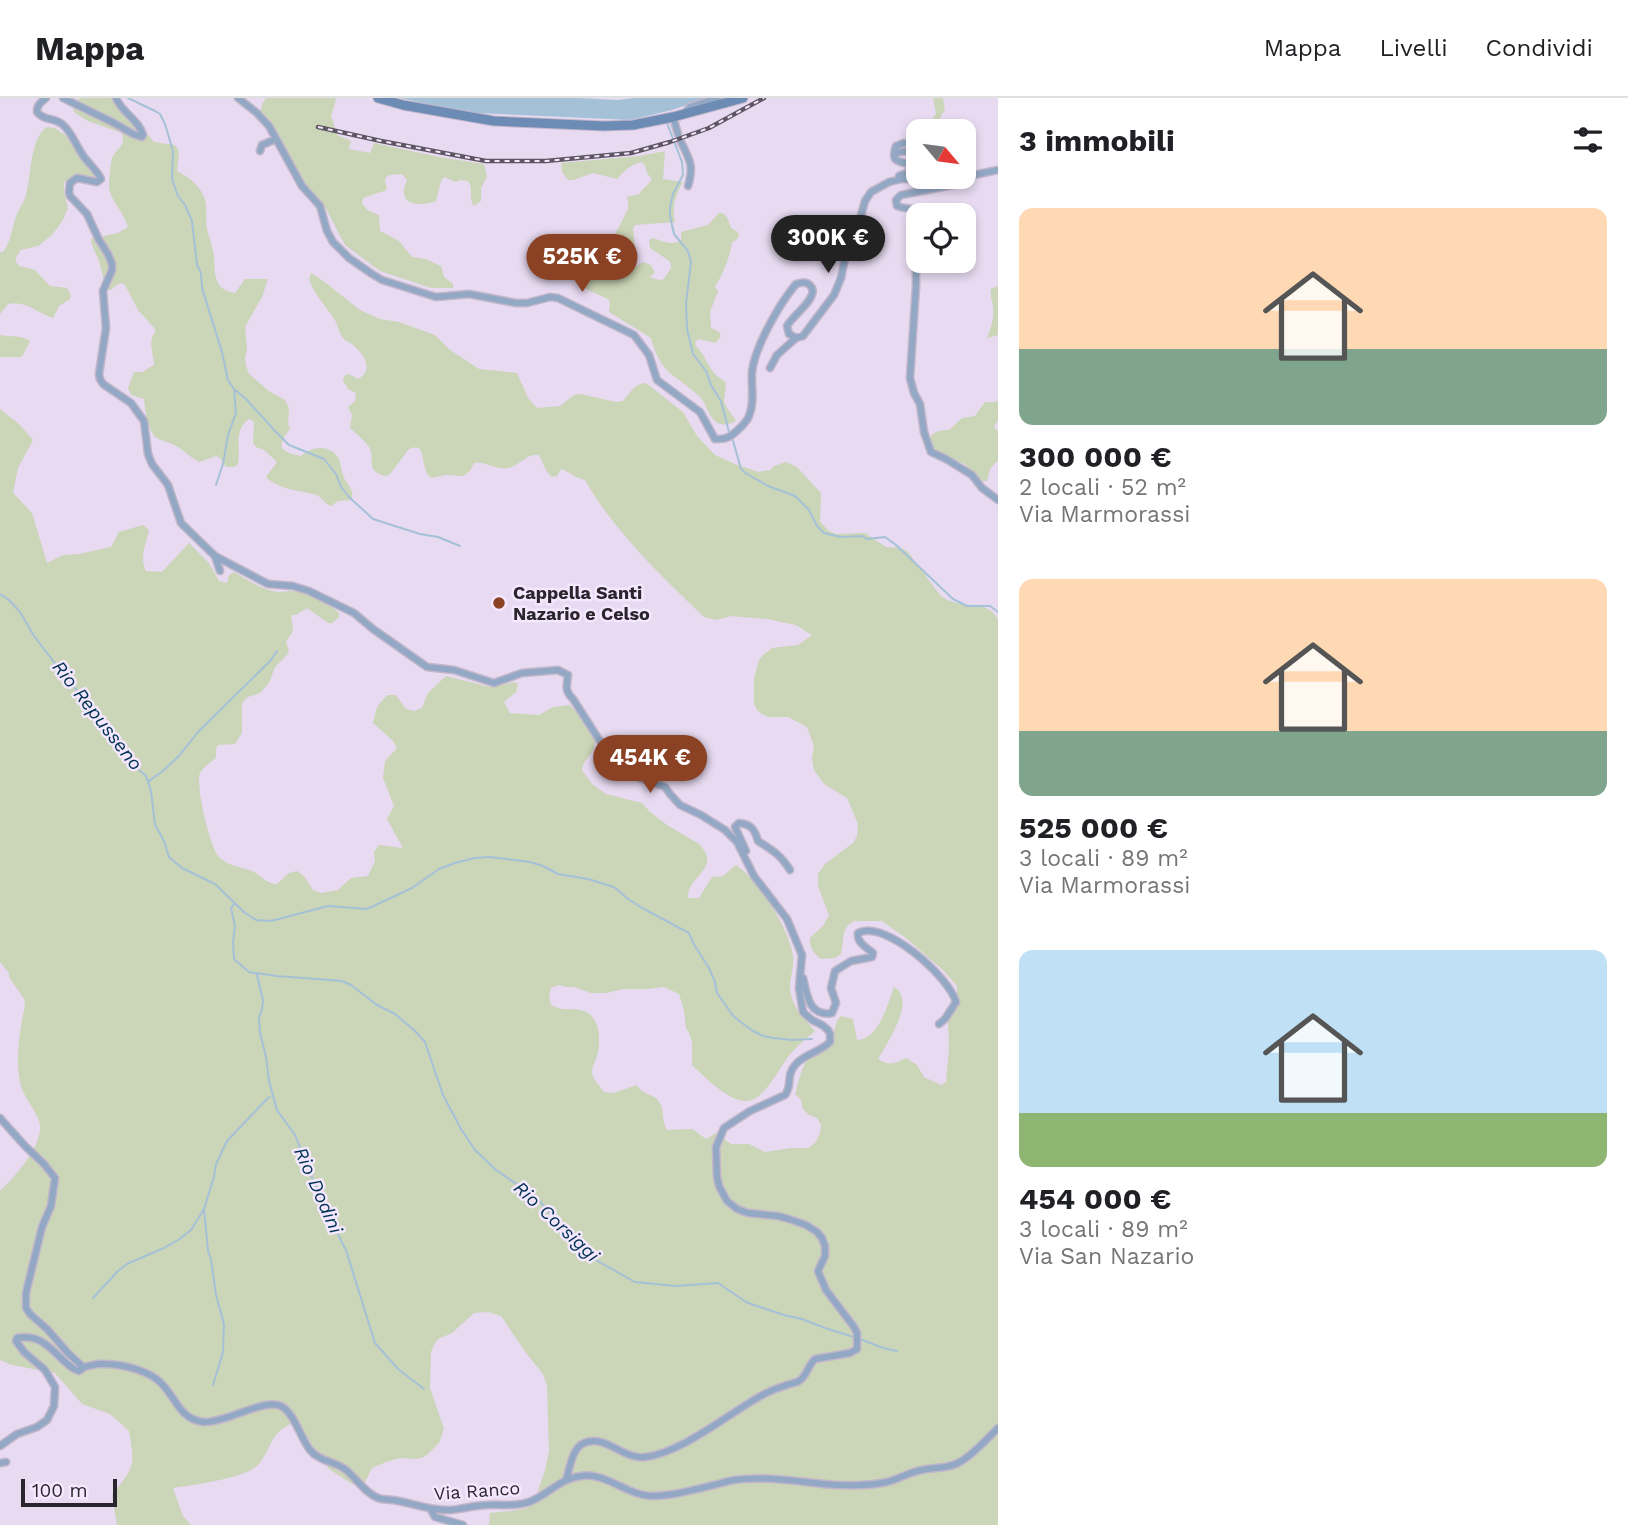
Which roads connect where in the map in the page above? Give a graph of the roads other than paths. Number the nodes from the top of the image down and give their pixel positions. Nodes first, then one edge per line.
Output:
1 (46, 98) edge
2 (64, 98) edge
3 (116, 98) edge
4 (239, 98) edge
5 (378, 98) edge
6 (718, 98) edge
7 (743, 98) edge
8 (678, 116) junction
9 (276, 139) junction
10 (904, 143) dead end
11 (260, 151) dead end
12 (906, 152) edge
13 (895, 156) junction
14 (998, 170) edge
15 (976, 175) edge
16 (898, 180) junction
17 (906, 180) edge
18 (688, 186) dead end
19 (932, 189) edge
20 (906, 209) edge
21 (916, 273) edge
22 (796, 338) junction
23 (770, 368) dead end
24 (998, 500) edge
25 (215, 556) junction
26 (220, 571) dead end
27 (749, 863) junction
28 (790, 870) dead end
29 (802, 972) junction
30 (939, 1024) dead end
31 (0, 1118) edge
32 (83, 1367) junction
33 (998, 1428) edge
34 (0, 1446) edge
35 (566, 1480) junction
36 (431, 1510) junction
37 (463, 1525) edge

1 - 25 street
2 - 3 street
4 - 9 street
5 - 8 main road
6 - 8 street
7 - 8 main road
8 - 18 street
9 - 11 street
9 - 22 street
10 - 13 street
12 - 13 street
13 - 16 street
14 - 15 street
16 - 17 street
16 - 22 street
19 - 20 street
21 - 24 street
22 - 23 street
25 - 26 street
25 - 27 street
27 - 28 street
27 - 29 street
29 - 30 street
29 - 35 street
31 - 32 street
32 - 34 street
32 - 36 street, Via Ranco
33 - 35 street, Via Ranco
35 - 36 street, Via Ranco
36 - 37 street

